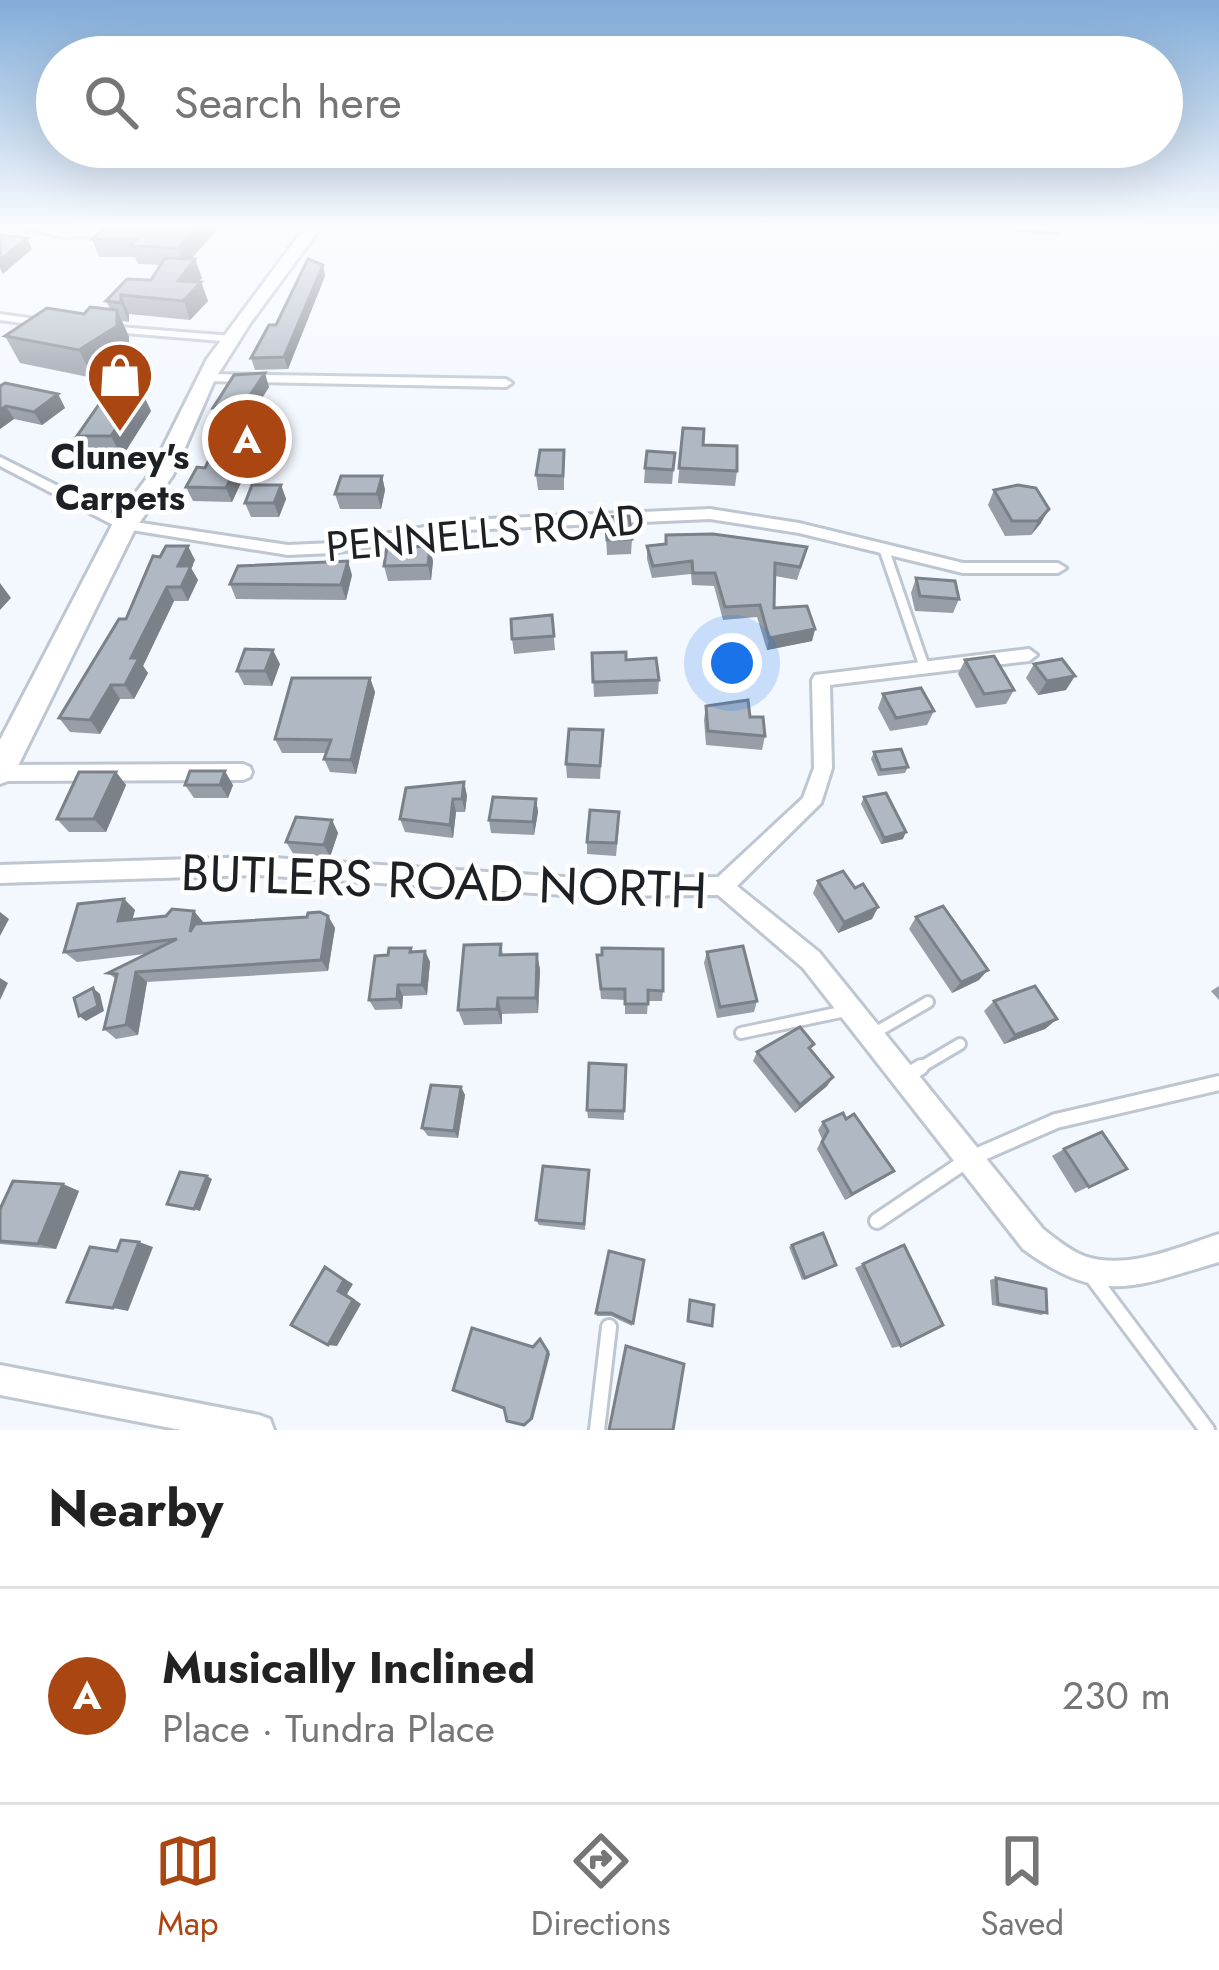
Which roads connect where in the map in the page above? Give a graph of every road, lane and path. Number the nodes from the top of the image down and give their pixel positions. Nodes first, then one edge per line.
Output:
1 (266, 293) edge
2 (0, 317) edge
3 (72, 326) edge
4 (95, 328) edge
5 (233, 339) junction
6 (206, 378) junction
7 (506, 383) dead end
8 (0, 461) edge
9 (124, 525) junction
10 (885, 552) junction
11 (1058, 568) dead end
12 (1029, 655) dead end
13 (924, 666) junction
14 (0, 772) edge
15 (243, 772) dead end
16 (0, 874) edge
17 (722, 886) junction
18 (928, 1002) dead end
19 (851, 1010) junction
20 (741, 1033) dead end
21 (871, 1035) junction
22 (960, 1044) dead end
23 (904, 1077) junction
24 (1219, 1083) edge
25 (969, 1159) junction
26 (877, 1221) dead end
27 (1219, 1248) edge
28 (1090, 1275) junction
29 (609, 1327) edge
30 (0, 1380) edge
31 (259, 1430) edge
32 (597, 1430) edge
33 (1207, 1430) edge

1 - 5 main road
2 - 3 street
4 - 5 street
5 - 6 main road
6 - 7 street
6 - 9 main road
8 - 9 street, PENNELLS ROAD
9 - 10 street, PENNELLS ROAD
9 - 14 main road
10 - 11 street, PENNELLS ROAD
10 - 13 lane
12 - 13 street
13 - 17 street
14 - 15 street
16 - 17 street, BUTLERS ROAD NORTH
17 - 19 street, BUTLERS ROAD NORTH
18 - 21 lane
19 - 20 lane
19 - 21 street, BUTLERS ROAD NORTH
21 - 23 street, BUTLERS ROAD NORTH
22 - 23 lane
23 - 25 street, BUTLERS ROAD NORTH
24 - 25 lane
25 - 26 lane
25 - 28 street, BUTLERS ROAD NORTH
27 - 28 street
28 - 33 lane
29 - 32 lane
30 - 31 street

